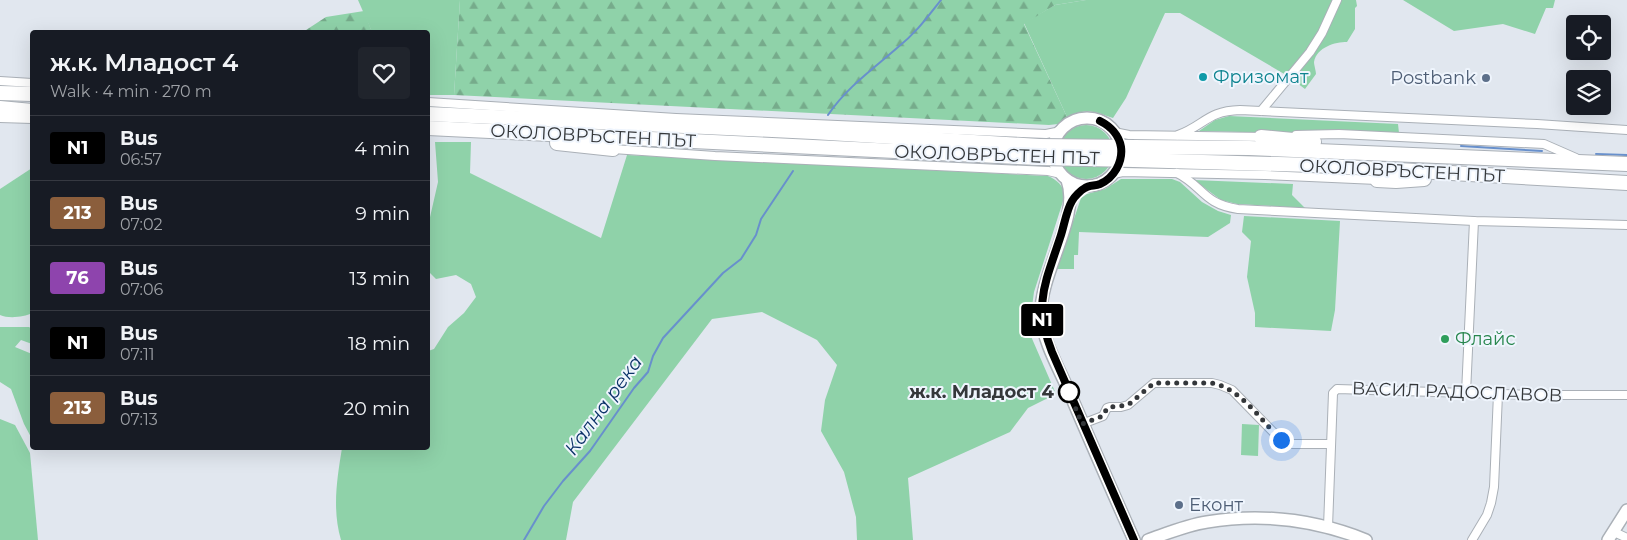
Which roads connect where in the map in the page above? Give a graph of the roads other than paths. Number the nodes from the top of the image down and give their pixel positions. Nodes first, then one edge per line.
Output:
1 (1337, 0) edge
2 (0, 81) edge
3 (30, 83) edge
4 (0, 92) edge
5 (30, 94) edge
6 (430, 102) edge
7 (0, 108) edge
8 (30, 111) edge
9 (1261, 111) junction
10 (430, 114) edge
11 (0, 116) edge
12 (643, 116) junction
13 (697, 118) junction
14 (17, 119) joint
15 (30, 120) edge
16 (606, 122) junction
17 (1065, 126) junction
18 (731, 128) junction
19 (430, 130) edge
20 (1627, 130) edge
21 (502, 132) junction
22 (1114, 132) junction
23 (1175, 136) junction
24 (1261, 137) junction
25 (613, 150) joint
26 (1039, 152) junction
27 (1134, 154) junction
28 (1419, 156) junction
29 (1585, 162) junction
30 (1627, 164) edge
31 (1176, 173) junction
32 (1113, 174) junction
33 (1482, 175) junction
34 (1064, 177) junction
35 (1378, 180) joint
36 (1627, 183) edge
37 (1087, 186) junction
38 (1071, 202) junction
39 (1474, 221) junction
40 (1627, 225) edge
41 (1466, 393) junction
42 (1498, 394) junction
43 (1627, 395) edge
44 (1082, 424) junction
45 (1331, 444) junction
46 (1627, 510) edge
47 (1328, 527) junction
48 (1611, 536) edge
49 (1627, 538) edge
50 (1134, 540) edge
51 (1148, 540) edge
52 (1366, 540) edge
53 (1472, 540) edge

1 - 9 street
2 - 3 street
4 - 5 highway
6 - 12 street, ОКОЛОВРЪСТЕН ПЪТ
7 - 8 highway
9 - 20 street
9 - 23 street
10 - 16 highway, ОКОЛОВРЪСТЕН ПЪТ
11 - 14 highway
12 - 13 street, ОКОЛОВРЪСТЕН ПЪТ
12 - 16 highway
13 - 17 street, ОКОЛОВРЪСТЕН ПЪТ
13 - 18 highway
14 - 15 street
16 - 18 highway, ОКОЛОВРЪСТЕН ПЪТ
17 - 22 street
17 - 34 street
18 - 26 highway, ОКОЛОВРЪСТЕН ПЪТ
19 - 21 highway, ОКОЛОВРЪСТЕН ПЪТ
21 - 25 highway
21 - 26 highway, ОКОЛОВРЪСТЕН ПЪТ
22 - 23 street
22 - 32 street
23 - 24 street
24 - 28 highway
24 - 29 street
25 - 34 street
26 - 27 highway, ОКОЛОВРЪСТЕН ПЪТ, bridge
27 - 28 highway, ОКОЛОВРЪСТЕН ПЪТ
27 - 33 highway, ОКОЛОВРЪСТЕН ПЪТ
28 - 29 highway, ОКОЛОВРЪСТЕН ПЪТ
29 - 30 highway, ОКОЛОВРЪСТЕН ПЪТ
31 - 32 street
31 - 35 street
31 - 39 street
32 - 37 street
33 - 35 highway
33 - 36 highway, ОКОЛОВРЪСТЕН ПЪТ
34 - 37 street
34 - 38 street
37 - 38 street
38 - 44 street
39 - 40 street
39 - 41 street
41 - 42 street, ВАСИЛ РАДОСЛАВОВ
41 - 45 street, ВАСИЛ РАДОСЛАВОВ
42 - 43 street, ВАСИЛ РАДОСЛАВОВ
42 - 53 street
44 - 45 street
44 - 50 street
45 - 47 street, ВАСИЛ РАДОСЛАВОВ
46 - 48 street
47 - 51 street
47 - 52 street
48 - 49 street

